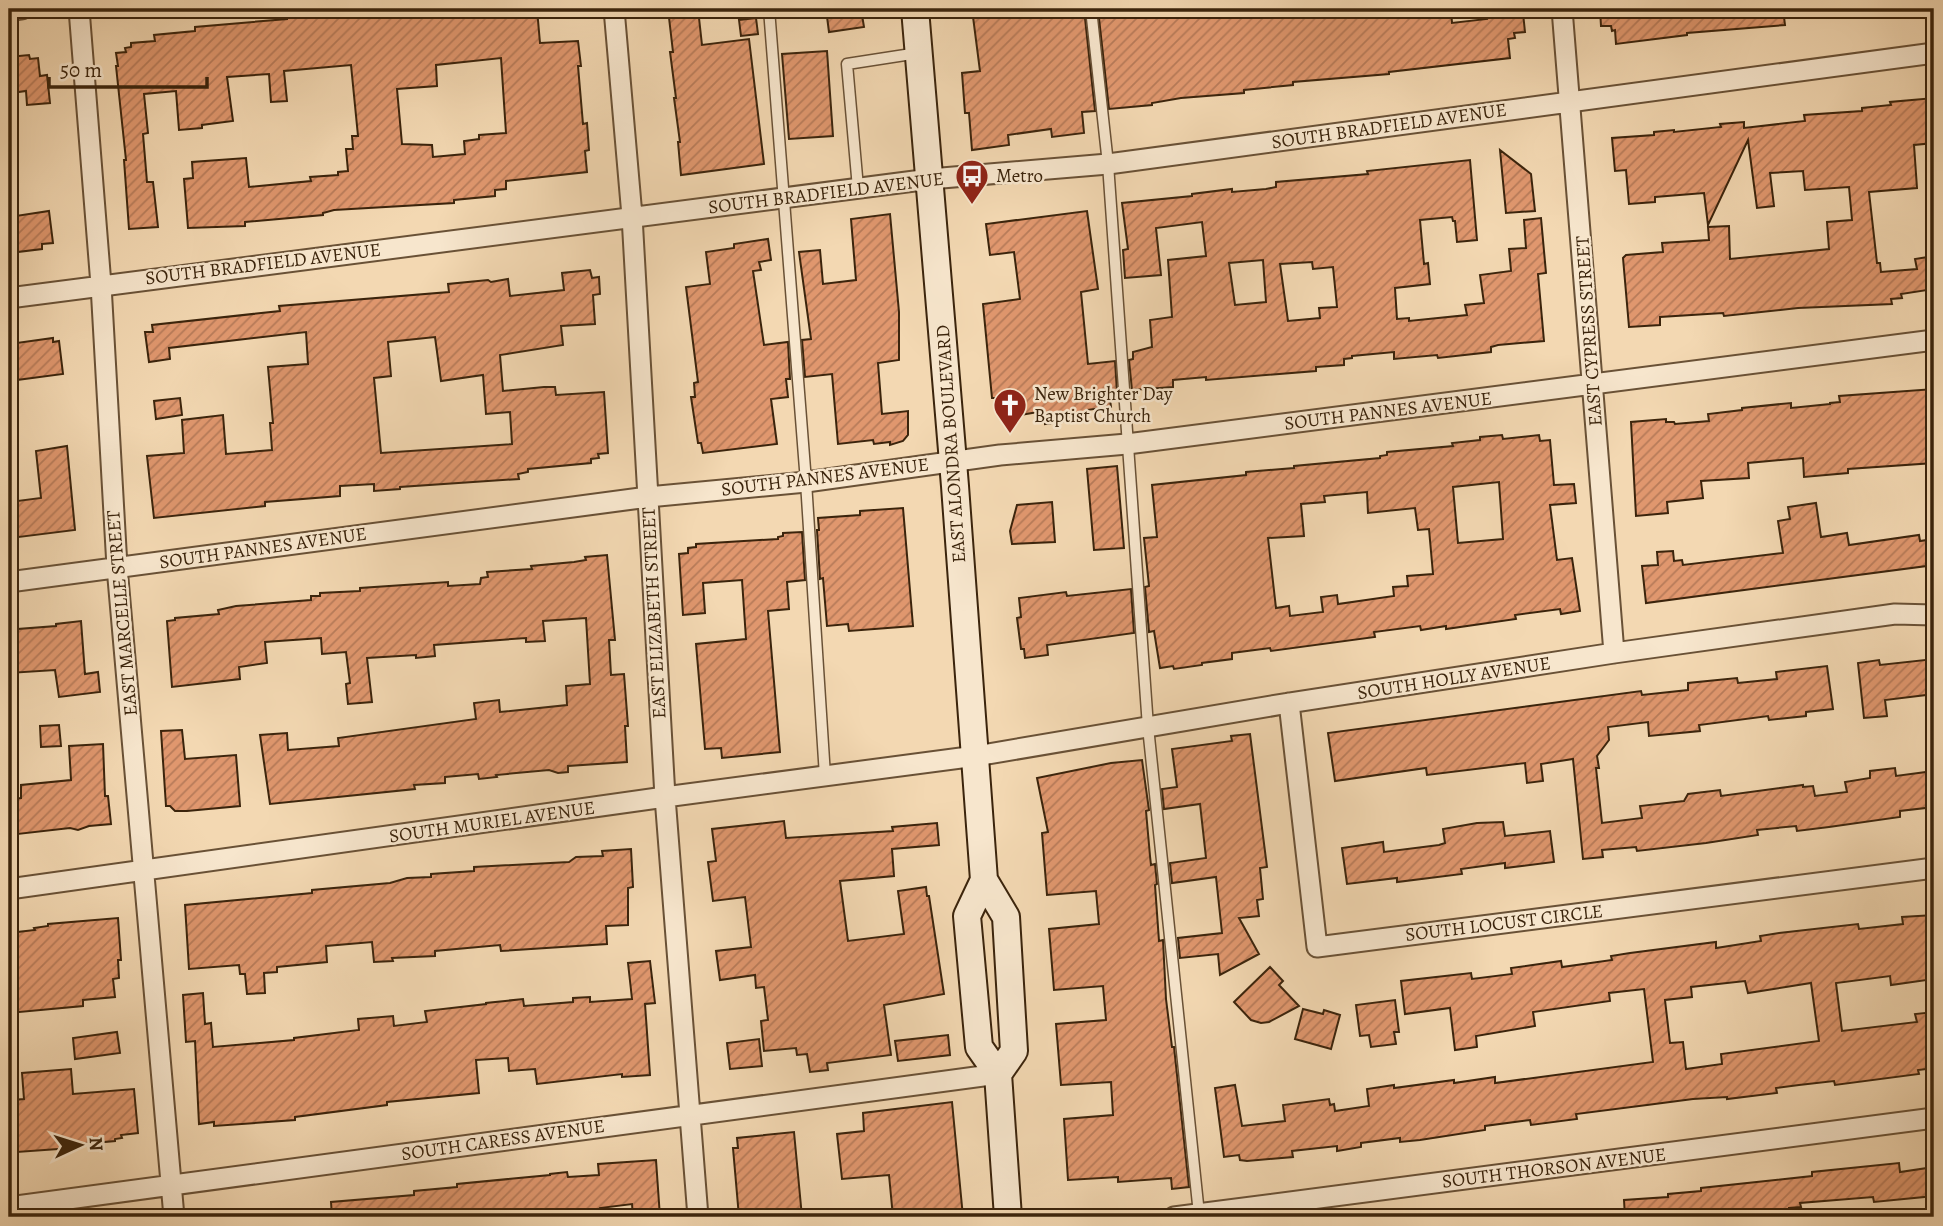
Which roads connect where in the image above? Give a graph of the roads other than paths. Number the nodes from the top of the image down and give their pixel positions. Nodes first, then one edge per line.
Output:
1 (22, 9) edge
2 (79, 9) edge
3 (614, 9) edge
4 (769, 9) edge
5 (915, 9) edge
6 (1091, 9) edge
7 (1562, 9) edge
8 (9, 11) edge
9 (1934, 52) edge
10 (918, 53) junction
11 (1571, 102) junction
12 (1108, 164) junction
13 (930, 179) junction
14 (858, 188) junction
15 (785, 198) junction
16 (632, 216) junction
17 (101, 285) junction
18 (9, 298) edge
19 (1934, 340) edge
20 (1593, 384) junction
21 (1127, 444) junction
22 (953, 460) junction
23 (806, 482) junction
24 (648, 497) junction
25 (117, 567) junction
26 (9, 582) edge
27 (1934, 615) edge
28 (1614, 653) junction
29 (1289, 704) junction
30 (1148, 727) junction
31 (976, 757) junction
32 (825, 776) junction
33 (665, 797) junction
34 (1934, 868) edge
35 (144, 871) junction
36 (984, 880) junction
37 (9, 889) edge
38 (998, 1074) junction
39 (690, 1115) junction
40 (1934, 1118) edge
41 (172, 1185) junction
42 (9, 1207) edge
43 (1199, 1214) junction
44 (174, 1217) edge
45 (698, 1217) edge
46 (1009, 1217) edge
47 (1174, 1217) edge

1 - 8 street
2 - 17 street, EAST MARCELLE STREET
3 - 16 street, EAST ELIZABETH STREET
4 - 15 lane
5 - 10 main road, EAST ALONDRA BOULEVARD
6 - 12 lane
7 - 11 street, EAST CYPRESS STREET
9 - 11 street, SOUTH BRADFIELD AVENUE
10 - 13 main road, EAST ALONDRA BOULEVARD
10 - 14 lane
11 - 12 street, SOUTH BRADFIELD AVENUE
11 - 20 street, EAST CYPRESS STREET
12 - 13 street, SOUTH BRADFIELD AVENUE
12 - 21 lane
13 - 14 street, SOUTH BRADFIELD AVENUE
13 - 22 main road, EAST ALONDRA BOULEVARD
14 - 15 street, SOUTH BRADFIELD AVENUE
15 - 16 street, SOUTH BRADFIELD AVENUE
15 - 23 lane
16 - 17 street, SOUTH BRADFIELD AVENUE
16 - 24 street, EAST ELIZABETH STREET
17 - 18 street, SOUTH BRADFIELD AVENUE
17 - 25 street, EAST MARCELLE STREET
19 - 20 street, SOUTH PANNES AVENUE
20 - 21 street, SOUTH PANNES AVENUE
20 - 28 street, EAST CYPRESS STREET
21 - 22 street, SOUTH PANNES AVENUE
21 - 30 lane
22 - 23 street, SOUTH PANNES AVENUE
22 - 31 main road, EAST ALONDRA BOULEVARD
23 - 24 street, SOUTH PANNES AVENUE
23 - 32 lane
24 - 25 street, SOUTH PANNES AVENUE
24 - 33 street, EAST ELIZABETH STREET
25 - 26 street, SOUTH PANNES AVENUE
25 - 35 street, EAST MARCELLE STREET
27 - 28 street, SOUTH HOLLY AVENUE
28 - 29 street, SOUTH HOLLY AVENUE
29 - 30 street, SOUTH HOLLY AVENUE
29 - 34 street, SOUTH LOCUST CIRCLE
30 - 31 street, SOUTH HOLLY AVENUE
30 - 43 lane
31 - 32 street, SOUTH MURIEL AVENUE
31 - 36 main road, EAST ALONDRA BOULEVARD
32 - 33 street, SOUTH MURIEL AVENUE
33 - 35 street, SOUTH MURIEL AVENUE
33 - 39 street, EAST ELIZABETH STREET
35 - 37 street, SOUTH MURIEL AVENUE
35 - 41 street, EAST MARCELLE STREET
36 - 38 main road, EAST ALONDRA BOULEVARD
36 - 38 main road, EAST ALONDRA BOULEVARD
38 - 39 street, SOUTH CARESS AVENUE
38 - 46 main road, EAST ALONDRA BOULEVARD
39 - 41 street, SOUTH CARESS AVENUE
39 - 45 street, EAST ELIZABETH STREET
40 - 43 street, SOUTH THORSON AVENUE
41 - 42 street, SOUTH CARESS AVENUE
41 - 44 street, EAST MARCELLE STREET
43 - 47 street, SOUTH THORSON AVENUE

